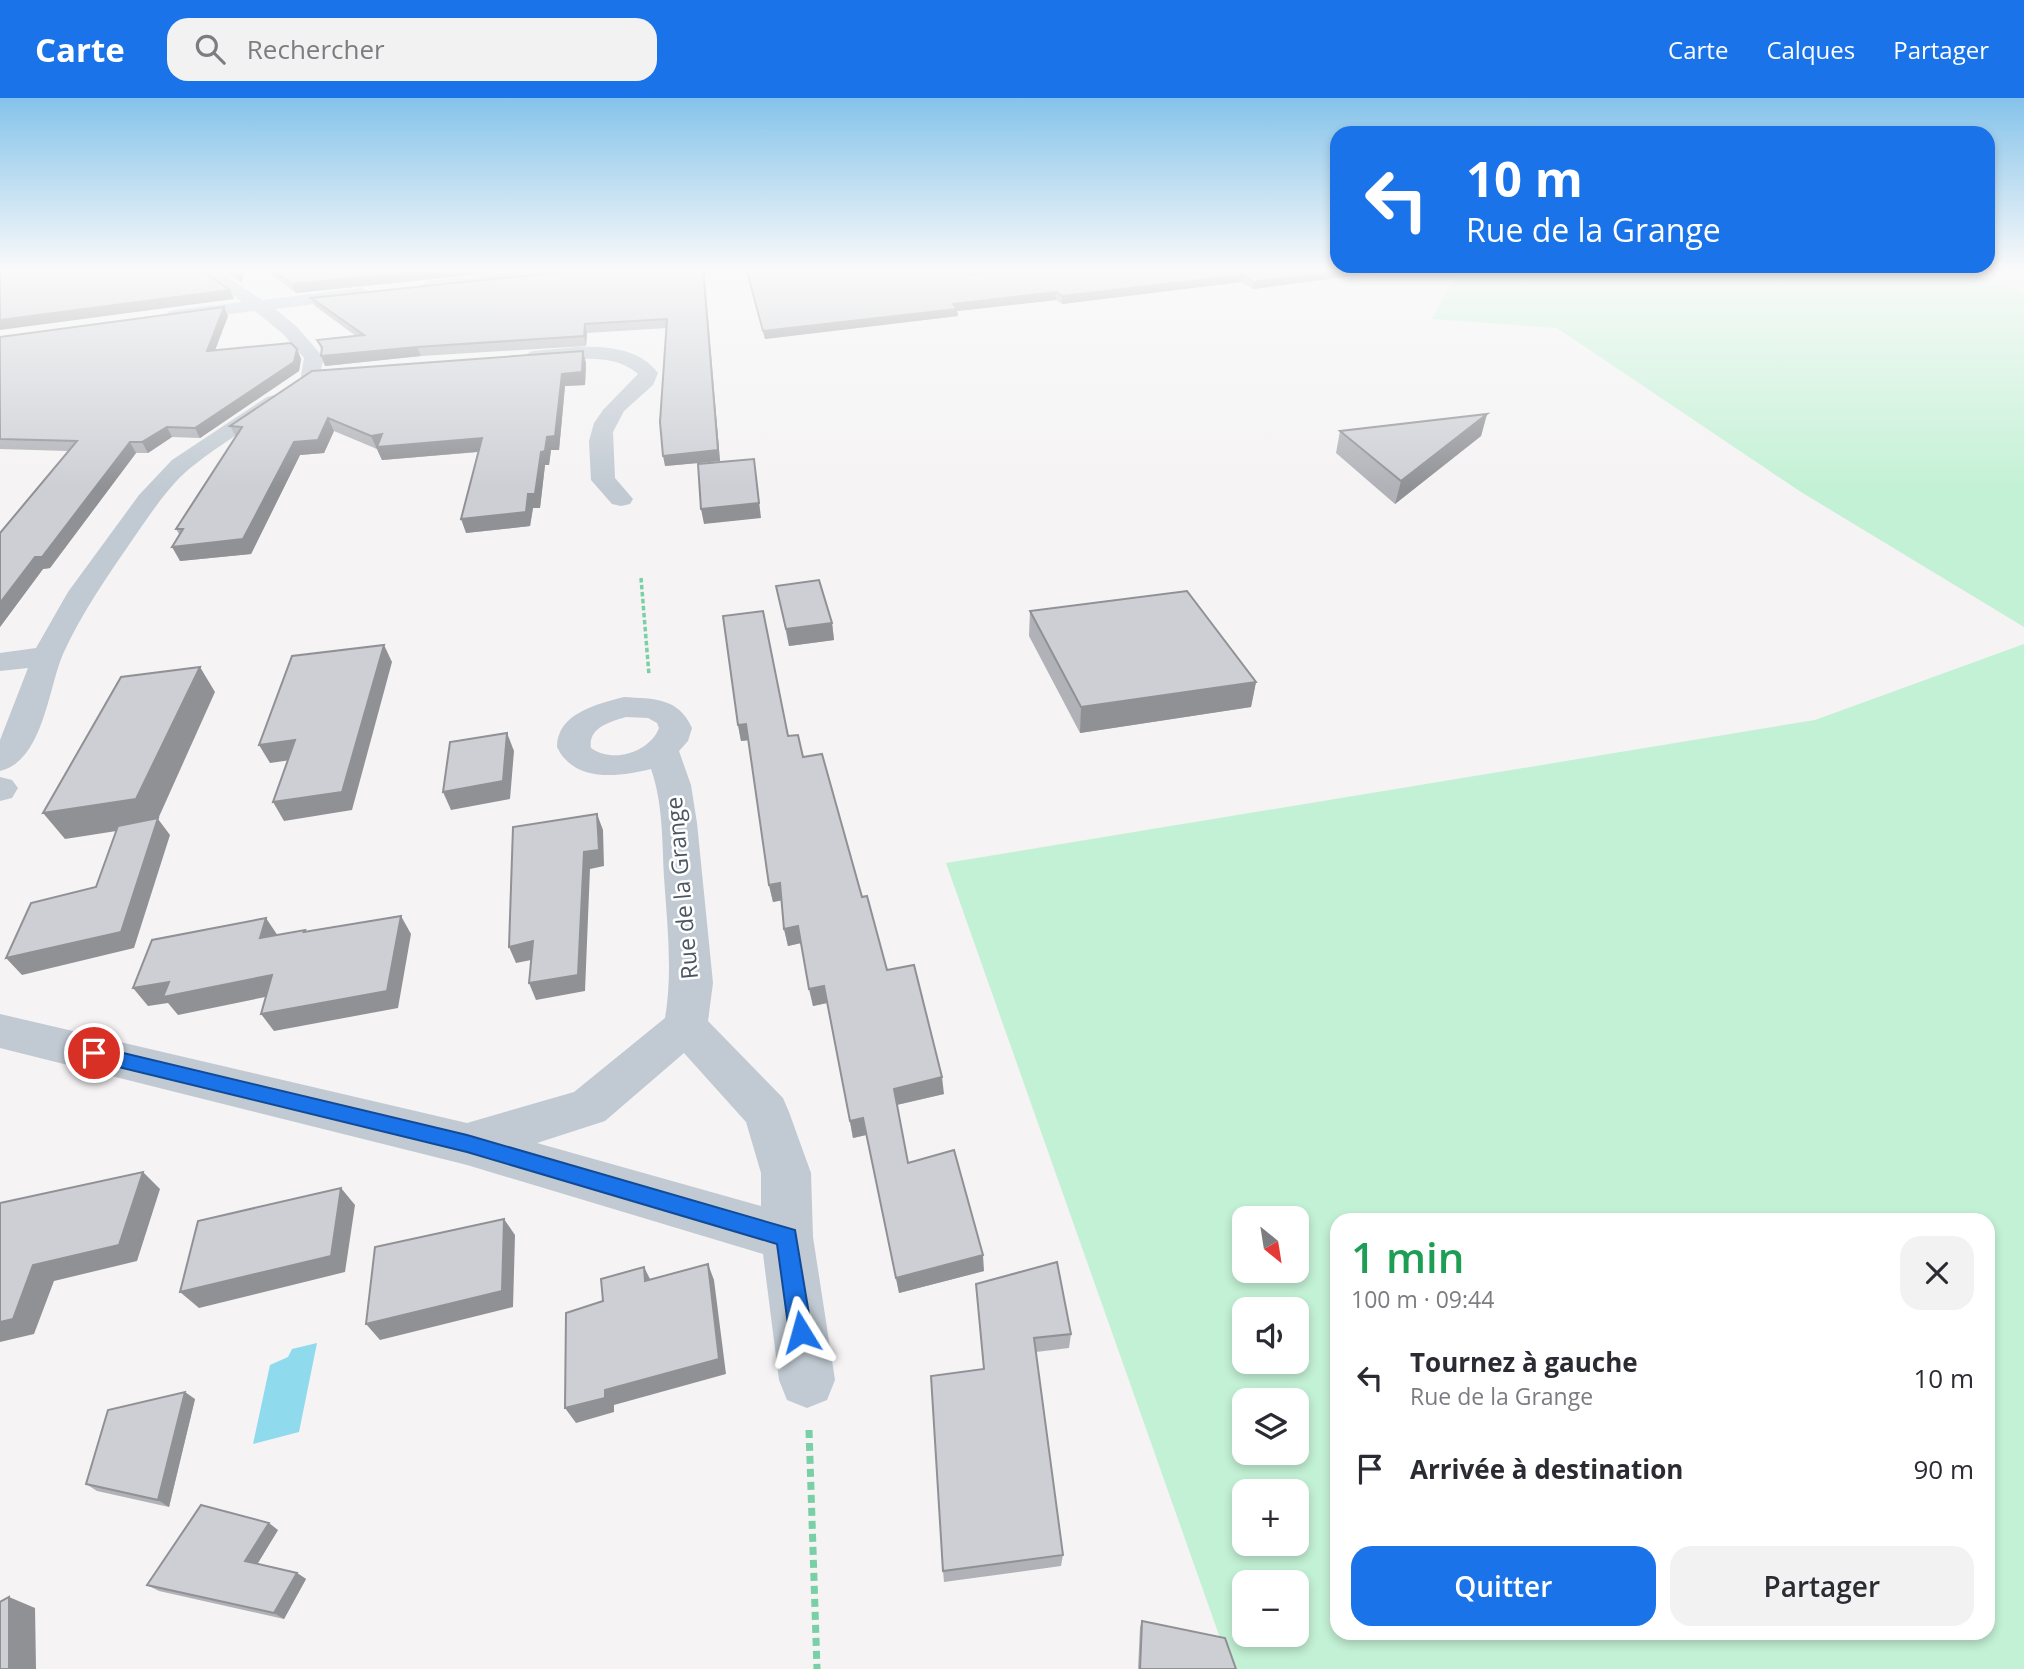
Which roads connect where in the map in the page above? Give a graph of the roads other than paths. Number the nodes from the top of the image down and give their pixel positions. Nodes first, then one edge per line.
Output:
1 (302, 341) edge
2 (511, 359) edge
3 (333, 373) edge
4 (311, 376) junction
5 (621, 499) dead end
6 (47, 656) junction
7 (0, 662) edge
8 (662, 751) junction
9 (0, 761) edge
10 (686, 1026) junction
11 (0, 1031) edge
12 (467, 1144) junction
13 (787, 1237) junction
14 (807, 1380) road end

1 - 4 street
2 - 5 street
3 - 4 street
4 - 6 street
6 - 7 street
6 - 9 street
8 - 8 street
8 - 10 street, Rue de la Grange
10 - 12 street
10 - 13 street
11 - 12 street
12 - 13 street
13 - 14 street

